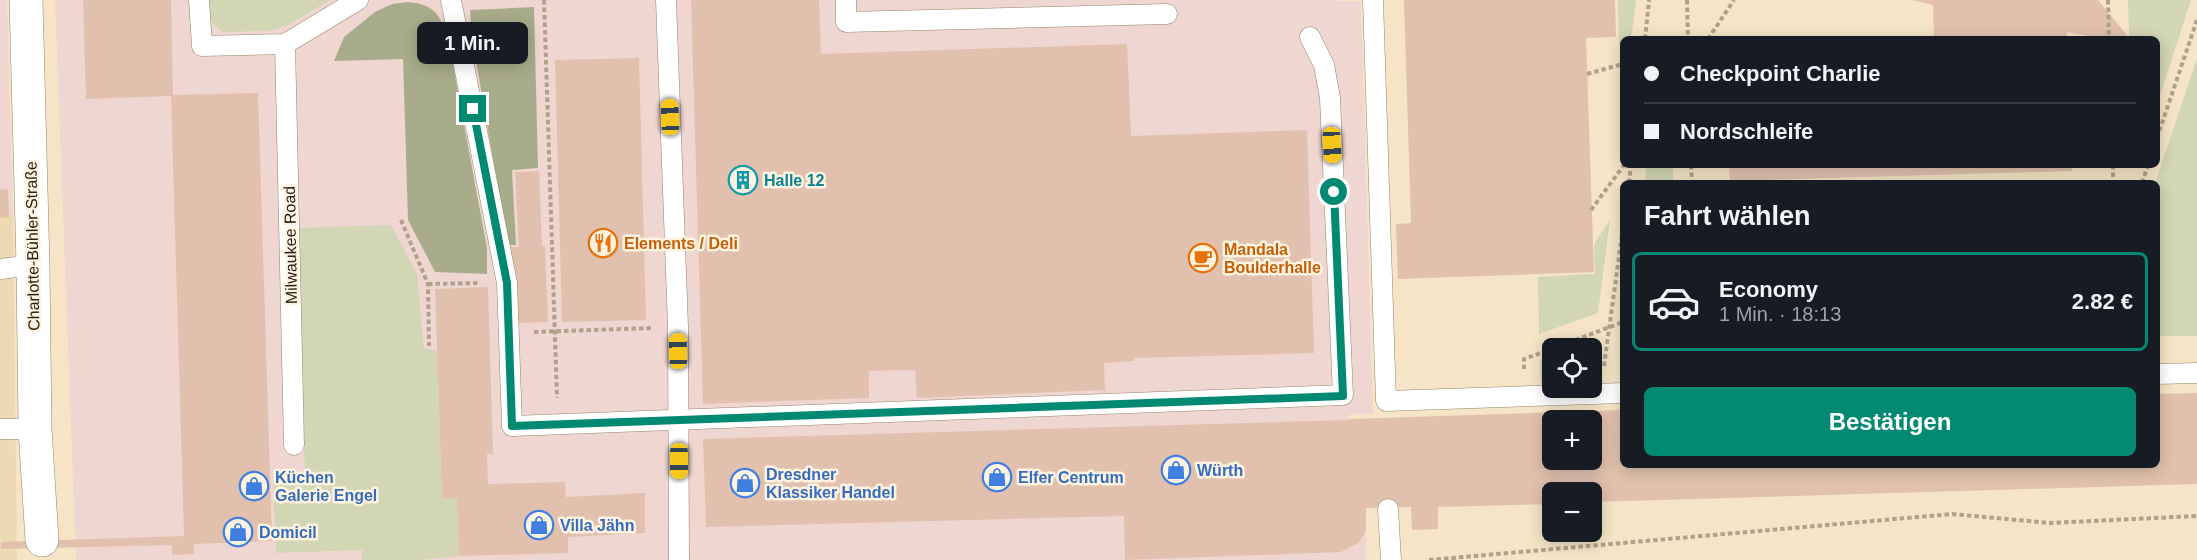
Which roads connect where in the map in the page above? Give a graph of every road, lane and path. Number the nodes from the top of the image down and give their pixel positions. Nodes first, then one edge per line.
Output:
1 (26, 0) edge
2 (199, 0) edge
3 (358, 0) edge
4 (452, 0) edge
5 (544, 0) edge
6 (666, 0) edge
7 (846, 0) edge
8 (1373, 0) edge
9 (1649, 0) edge
10 (1687, 0) edge
11 (1734, 0) edge
12 (2108, 0) edge
13 (1012, 9) edge
14 (1167, 14) dead end
15 (2197, 20) edge
16 (1645, 36) edge
17 (1688, 36) edge
18 (1710, 36) edge
19 (2109, 36) edge
20 (1310, 37) dead end
21 (285, 44) junction
22 (1620, 65) edge
23 (1587, 74) dead end
24 (2160, 129) edge
25 (1622, 168) edge
26 (1591, 210) dead end
27 (401, 220) dead end
28 (1620, 250) edge
29 (33, 265) junction
30 (0, 269) edge
31 (428, 284) junction
32 (508, 287) junction
33 (1620, 323) edge
34 (678, 327) junction
35 (1610, 327) junction
36 (555, 331) junction
37 (509, 332) junction
38 (1580, 338) edge
39 (429, 346) dead end
40 (1542, 352) edge
41 (1524, 359) dead end
42 (2197, 373) edge
43 (2160, 374) edge
44 (1602, 387) edge
45 (1620, 393) edge
46 (1602, 394) edge
47 (1543, 398) edge
48 (679, 421) junction
49 (558, 425) junction
50 (0, 429) edge
51 (35, 429) junction
52 (294, 445) dead end
53 (1388, 509) dead end
54 (2197, 516) edge
55 (49, 549) edge
56 (679, 560) edge
57 (1390, 560) edge
58 (1429, 560) edge

1 - 29 street, Charlotte-Bühler-Straße
2 - 21 lane
3 - 21 lane
4 - 32 lane
5 - 36 path
6 - 34 lane
7 - 13 lane
8 - 47 lane
9 - 16 path
10 - 17 path
11 - 18 path
12 - 19 path
13 - 14 lane
15 - 24 path
20 - 48 lane
21 - 52 lane, Milwaukee Road
22 - 23 path
25 - 26 path
27 - 31 path
28 - 35 path
29 - 30 lane
29 - 51 street, Charlotte-Bühler-Straße
31 - 32 path
31 - 39 path
32 - 37 lane
33 - 35 path
34 - 36 path
34 - 48 lane
35 - 38 path
35 - 44 path
36 - 37 path
36 - 49 path
37 - 49 lane
40 - 41 path
42 - 43 lane
45 - 46 lane
48 - 49 lane
48 - 56 lane
50 - 51 lane
51 - 55 street, Charlotte-Bühler-Straße
53 - 57 lane
54 - 58 path

